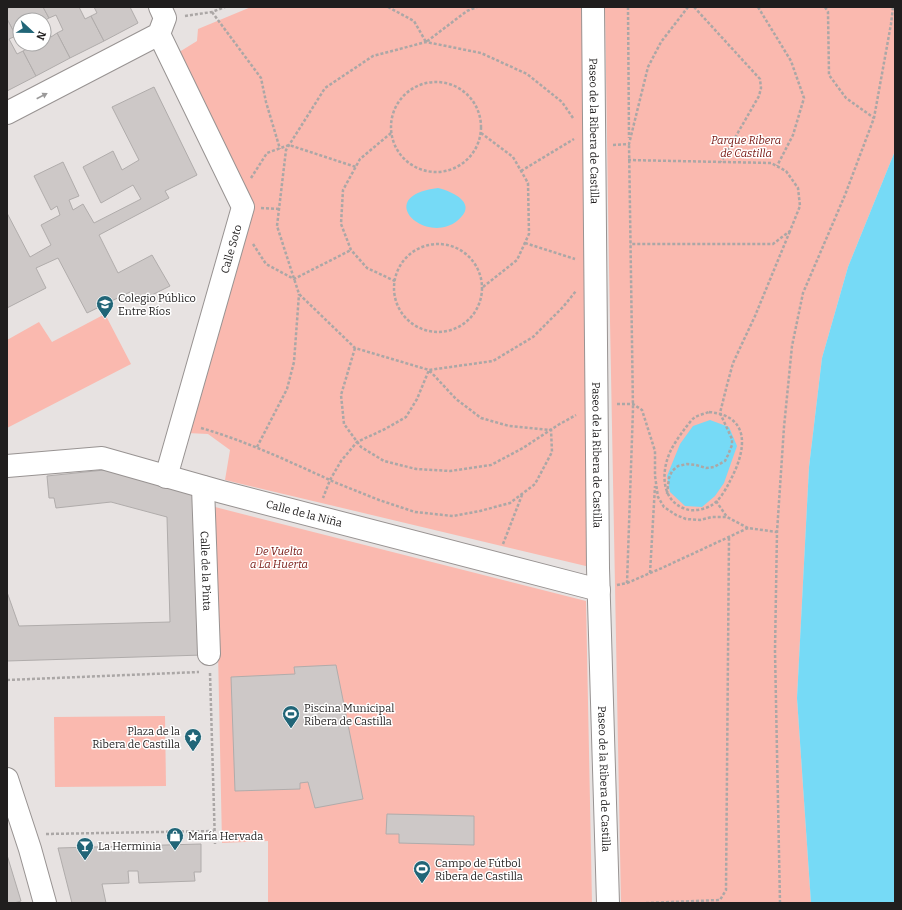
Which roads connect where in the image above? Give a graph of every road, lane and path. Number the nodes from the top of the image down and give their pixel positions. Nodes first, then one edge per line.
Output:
1 (225, 7) edge
2 (388, 7) edge
3 (477, 7) edge
4 (593, 7) edge
5 (628, 7) edge
6 (688, 7) edge
7 (694, 7) edge
8 (758, 7) edge
9 (825, 7) edge
10 (893, 7) edge
11 (212, 12) junction
12 (195, 15) dead end
13 (161, 20) edge
14 (426, 42) junction
15 (7, 113) edge
16 (874, 118) junction
17 (576, 120) dead end
18 (392, 132) junction
19 (481, 133) junction
20 (629, 144) junction
21 (289, 145) junction
22 (594, 145) junction
23 (280, 149) junction
24 (628, 160) junction
25 (721, 162) junction
26 (777, 166) junction
27 (356, 167) junction
28 (521, 171) junction
29 (243, 207) junction
30 (790, 231) junction
31 (250, 239) dead end
32 (525, 243) junction
33 (630, 244) junction
34 (351, 250) junction
35 (595, 265) junction
36 (294, 279) junction
37 (395, 280) junction
38 (482, 287) junction
39 (577, 289) dead end
40 (299, 294) junction
41 (355, 348) junction
42 (429, 370) junction
43 (596, 404) junction
44 (633, 404) junction
45 (720, 413) junction
46 (181, 423) junction
47 (551, 430) junction
48 (357, 442) junction
49 (256, 447) junction
50 (7, 466) edge
51 (166, 477) junction
52 (330, 480) junction
53 (655, 480) junction
54 (203, 487) junction
55 (522, 494) junction
56 (667, 494) junction
57 (716, 501) junction
58 (316, 517) junction
59 (727, 517) junction
60 (748, 528) junction
61 (777, 532) junction
62 (729, 537) junction
63 (496, 563) junction
64 (650, 573) junction
65 (627, 582) junction
66 (599, 590) junction
67 (209, 663) junction
68 (7, 680) edge
69 (7, 779) edge
70 (214, 831) junction
71 (42, 834) dead end
72 (214, 844) dead end
73 (45, 903) edge
74 (608, 903) edge
75 (646, 903) edge
76 (780, 903) edge

1 - 11 path
2 - 14 path
3 - 14 path
4 - 22 street, Paseo de la Ribera de Castilla
5 - 20 path
6 - 20 path
7 - 25 path
8 - 26 path
9 - 16 path
10 - 16 path
11 - 12 path
11 - 23 path
15 -> 13 street
13 - 29 street
14 - 17 path
14 - 21 path
16 - 61 path
18 - 19 path
18 - 19 path
18 - 27 path
19 - 28 path
20 - 24 path
21 - 23 path
21 - 27 path
21 - 36 path
22 - 28 path
22 - 35 street, Paseo de la Ribera de Castilla
23 - 29 path
24 - 25 path
24 - 33 path
25 - 26 path
26 - 30 path
27 - 34 path
28 - 32 path
29 - 46 street, Calle Soto
30 - 33 path
30 - 45 path
31 - 36 path
32 - 35 path
32 - 38 path
33 - 44 path
34 - 36 path
34 - 37 path
35 - 43 street, Paseo de la Ribera de Castilla
36 - 40 path
37 - 38 path
37 - 38 path
39 - 42 path
40 - 41 path
40 - 49 path
41 - 42 path
41 - 48 path
42 - 47 path
42 - 48 path
43 - 44 path
43 - 47 path
43 - 66 street, Paseo de la Ribera de Castilla
44 - 53 path
44 - 65 path
45 - 56 path
45 - 56 path
45 - 57 path
46 - 49 path
46 - 51 street, Calle Soto
47 - 48 path
47 - 55 path
48 - 52 path
49 - 52 path
50 - 51 street, Calle de la Niña
51 - 54 street, Calle de la Niña
52 - 55 path
52 - 58 path
53 - 59 path
53 - 64 path
54 - 58 street, Calle de la Niña
54 - 67 street, Calle de la Pinta
55 - 63 path
56 - 57 path
57 - 59 path
58 - 63 street, Calle de la Niña
59 - 60 path
60 - 61 path
60 - 62 path
61 - 76 path
62 - 64 path
62 - 75 path
63 - 66 street, Calle de la Niña
64 - 65 path
65 - 66 path
66 - 74 street, Paseo de la Ribera de Castilla
67 - 68 path
67 - 70 path
69 - 73 street
70 - 71 path
70 - 72 path

